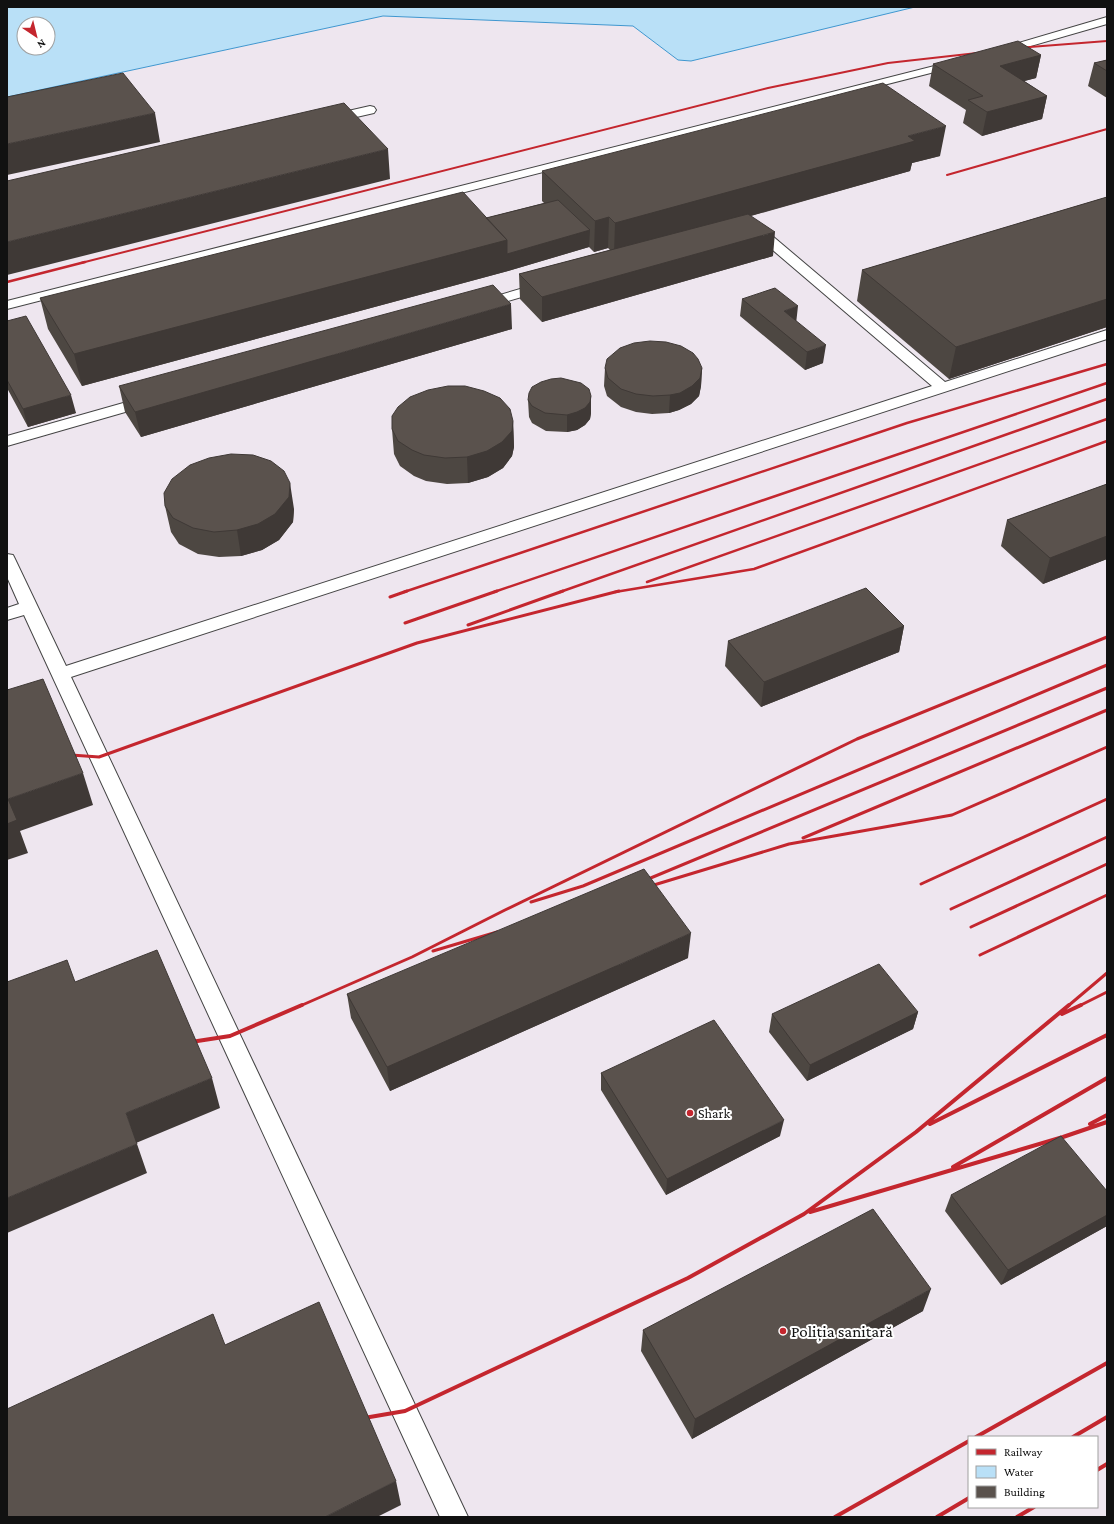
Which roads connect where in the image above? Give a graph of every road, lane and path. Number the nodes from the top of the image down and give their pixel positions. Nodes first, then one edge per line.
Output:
1 (1107, 20) edge
2 (989, 54) edge
3 (966, 60) edge
4 (370, 110) dead end
5 (316, 122) edge
6 (742, 233) edge
7 (558, 282) edge
8 (7, 305) edge
9 (466, 309) edge
10 (1107, 334) edge
11 (942, 387) junction
12 (160, 397) edge
13 (7, 441) edge
14 (7, 559) edge
15 (29, 607) junction
16 (7, 614) edge
17 (60, 674) junction
18 (454, 1517) edge

1 - 2 lane
3 - 8 lane
4 - 5 lane
6 - 11 lane
7 - 9 lane
10 - 11 lane
11 - 17 lane
12 - 13 lane
14 - 15 lane
15 - 16 lane
15 - 17 lane
17 - 18 lane

